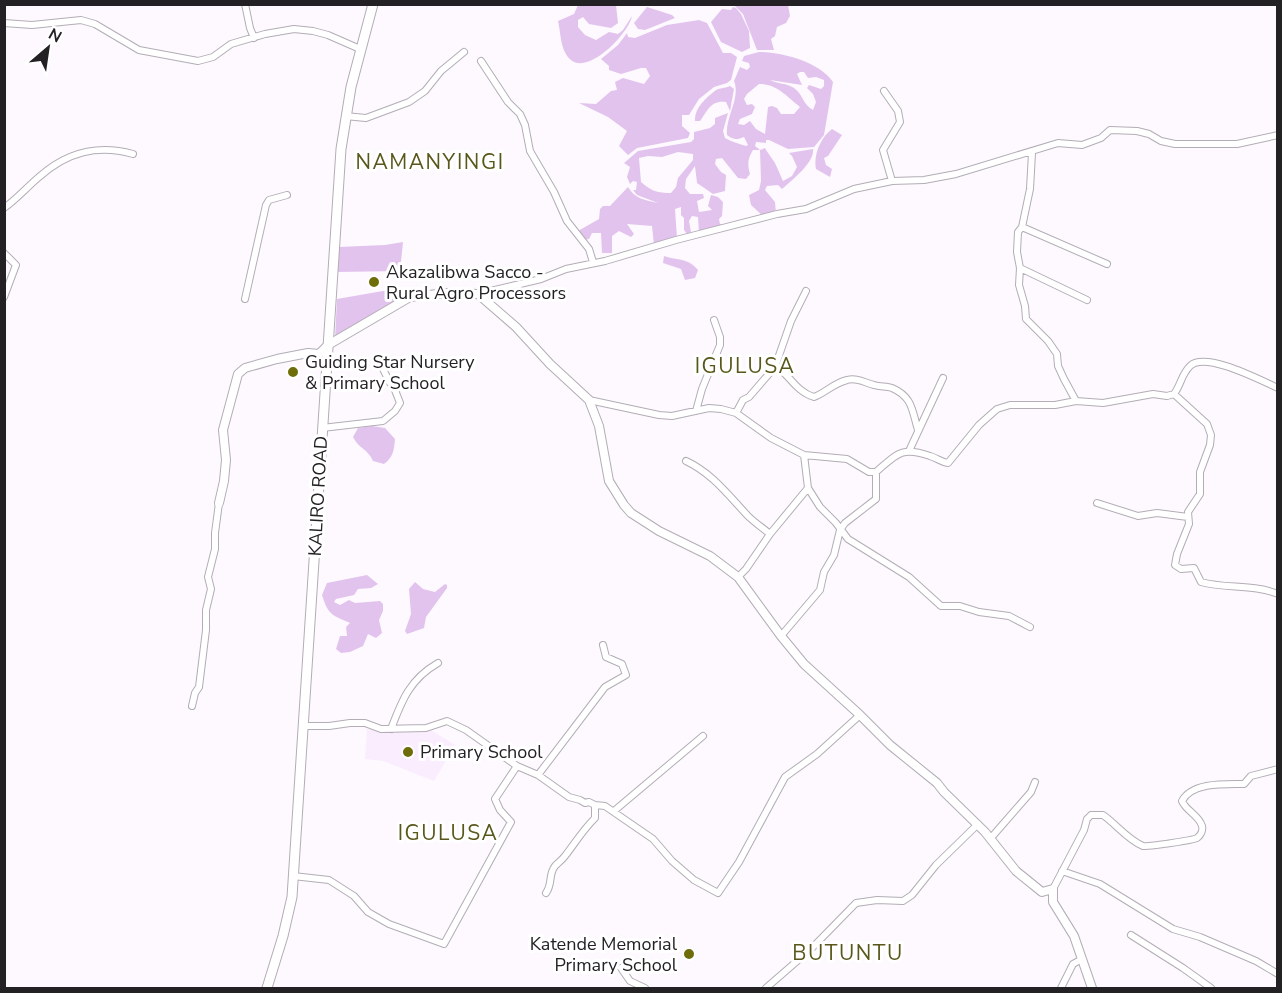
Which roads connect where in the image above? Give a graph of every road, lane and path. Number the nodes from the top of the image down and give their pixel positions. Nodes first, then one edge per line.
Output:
1 (245, 4) edge
2 (373, 4) edge
3 (4, 23) edge
4 (254, 38) junction
5 (360, 49) junction
6 (464, 52) dead end
7 (481, 61) dead end
8 (884, 91) dead end
9 (345, 116) junction
10 (1278, 135) edge
11 (1032, 153) junction
12 (133, 154) dead end
13 (892, 181) junction
14 (287, 195) dead end
15 (4, 208) edge
16 (1022, 227) junction
17 (4, 253) edge
18 (593, 262) junction
19 (1107, 264) dead end
20 (1020, 268) junction
21 (806, 291) dead end
22 (478, 294) junction
23 (4, 297) edge
24 (245, 299) dead end
25 (1088, 300) dead end
26 (714, 320) dead end
27 (328, 345) junction
28 (380, 363) dead end
29 (774, 367) junction
30 (943, 378) dead end
31 (1278, 388) edge
32 (1174, 394) junction
33 (589, 400) junction
34 (1076, 401) junction
35 (696, 411) junction
36 (736, 413) junction
37 (322, 428) junction
38 (918, 430) junction
39 (909, 451) junction
40 (804, 455) junction
41 (686, 461) dead end
42 (876, 472) junction
43 (808, 488) junction
44 (219, 503) joint
45 (1097, 503) dead end
46 (1188, 517) junction
47 (840, 530) junction
48 (770, 534) junction
49 (738, 577) junction
50 (1278, 594) edge
51 (1030, 627) dead end
52 (781, 636) junction
53 (603, 645) dead end
54 (438, 663) dead end
55 (192, 706) dead end
56 (860, 715) junction
57 (303, 726) junction
58 (391, 729) junction
59 (703, 736) dead end
60 (517, 766) junction
61 (1278, 769) edge
62 (538, 775) junction
63 (1035, 782) dead end
64 (595, 804) junction
65 (614, 811) junction
66 (978, 824) junction
67 (990, 839) junction
68 (1062, 871) junction
69 (293, 876) junction
70 (1053, 889) junction
71 (1042, 891) junction
72 (546, 893) dead end
73 (1053, 902) junction
74 (1131, 934) dead end
75 (1082, 959) junction
76 (621, 968) dead end
77 (1278, 974) edge
78 (267, 988) edge
79 (645, 988) edge
80 (766, 988) edge
81 (1061, 988) edge
82 (1092, 988) edge
83 (1211, 988) edge

1 - 4 street
2 - 5 main road, KALIRO ROAD
3 - 4 street
4 - 5 street
5 - 9 main road, KALIRO ROAD
6 - 9 street
7 - 18 street
8 - 13 street
9 - 27 main road, KALIRO ROAD
10 - 11 street
11 - 13 street
11 - 16 street
12 - 15 street
13 - 18 street
14 - 24 street
16 - 19 street
16 - 20 street
17 - 23 street
18 - 22 street
20 - 25 street
20 - 34 street
21 - 29 street
22 - 27 street
22 - 33 street
26 - 35 street
27 - 37 main road, KALIRO ROAD
27 - 44 street
28 - 37 street
29 - 36 street
29 - 38 street
30 - 38 street
31 - 32 street
32 - 34 street
32 - 46 street
33 - 35 street
33 - 49 street
34 - 39 street
35 - 36 street
36 - 40 street
37 - 57 main road, KALIRO ROAD
38 - 39 street
39 - 42 street
40 - 42 street
40 - 43 street
41 - 48 street
42 - 47 street
43 - 47 street
43 - 48 street
44 - 55 street
45 - 46 street
46 - 50 street
47 - 51 street
47 - 52 street
48 - 49 street
49 - 52 street
52 - 56 street
53 - 62 street
54 - 58 street
56 - 65 street
56 - 66 street
57 - 58 street
57 - 69 main road, KALIRO ROAD
58 - 60 street
59 - 65 street
60 - 62 street
60 - 69 street
61 - 68 street
62 - 64 street
63 - 67 street
64 - 65 street
64 - 72 street
66 - 67 street
66 - 80 street
67 - 71 street
68 - 70 street
68 - 77 street
69 - 78 main road, KALIRO ROAD
70 - 71 street
70 - 73 street
71 - 73 street
73 - 75 street
74 - 83 street
75 - 81 street
75 - 82 street
76 - 79 street

